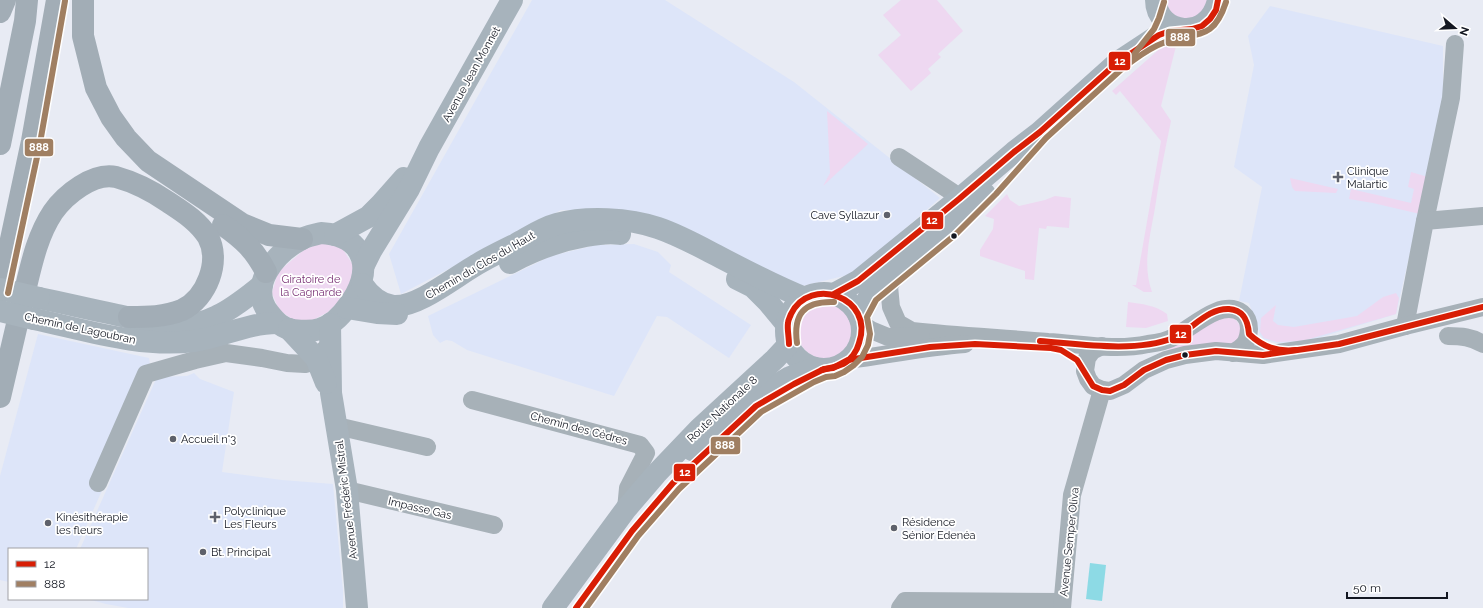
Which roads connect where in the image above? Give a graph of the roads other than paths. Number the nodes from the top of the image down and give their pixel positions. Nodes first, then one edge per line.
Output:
1 (4, 0) edge
2 (27, 0) edge
3 (57, 0) edge
4 (83, 0) edge
5 (512, 0) edge
6 (1218, 0) edge
7 (1156, 2) edge
8 (0, 12) edge
9 (1182, 29) junction
10 (1455, 44) dead end
11 (1118, 62) junction
12 (0, 144) edge
13 (429, 148) junction
14 (899, 157) dead end
15 (115, 177) junction
16 (965, 204) junction
17 (1483, 216) edge
18 (1425, 221) junction
19 (335, 235) junction
20 (302, 239) junction
21 (900, 271) junction
22 (363, 274) junction
23 (264, 278) junction
24 (0, 290) edge
25 (834, 294) junction
26 (805, 298) junction
27 (1483, 307) edge
28 (36, 308) junction
29 (347, 308) junction
30 (0, 311) edge
31 (129, 317) junction
32 (860, 320) junction
33 (1405, 326) junction
34 (330, 332) junction
35 (788, 334) junction
36 (1249, 334) junction
37 (958, 335) junction
38 (1448, 336) dead end
39 (296, 339) junction
40 (1483, 344) edge
41 (1102, 346) junction
42 (1233, 352) junction
43 (1284, 352) junction
44 (848, 360) junction
45 (815, 368) junction
46 (1085, 371) junction
47 (1102, 390) junction
48 (331, 393) junction
49 (0, 397) edge
50 (472, 400) dead end
51 (337, 426) junction
52 (427, 447) dead end
53 (656, 474) junction
54 (98, 483) dead end
55 (347, 490) junction
56 (626, 509) junction
57 (494, 525) dead end
58 (1062, 605) edge
59 (357, 608) edge
60 (553, 608) edge
61 (900, 608) edge

1 - 8 highway
2 - 12 highway
3 - 24 highway
4 - 20 highway
5 - 13 main road, Avenue Jean Monnet
6 - 9 main road
7 - 9 main road
7 - 11 main road
9 - 11 main road
10 - 18 street
11 - 16 main road
13 - 19 main road, Avenue Jean Monnet
13 - 22 main road, Avenue Jean Monnet
14 - 16 street
15 - 23 highway
15 - 31 highway
15 - 49 highway
16 - 21 main road
16 - 25 main road
17 - 18 street
18 - 33 street
19 - 20 main road
19 - 22 main road
20 - 23 main road
21 - 32 main road
21 - 37 street
22 - 26 main road, Chemin du Clos du Haut
22 - 29 main road
23 - 31 main road, Chemin de Lagoubran
23 - 39 main road
24 - 28 main road, Chemin de Lagoubran, bridge
25 - 26 main road
25 - 32 main road
26 - 35 main road
27 - 33 street
28 - 30 main road, Chemin de Lagoubran, bridge
28 - 31 main road, Chemin de Lagoubran
28 - 39 main road, Chemin de Lagoubran
29 - 34 main road
29 - 35 main road, Chemin du Clos du Haut
32 - 37 street
32 - 44 main road
33 - 43 street
34 - 39 main road
34 - 39 street
34 - 48 main road, Avenue Frédéric Mistral
35 - 45 main road
35 - 53 main road, Route Nationale 8
36 - 41 street
36 - 42 street
36 - 43 street
37 - 41 street
38 - 40 street
39 - 48 main road, Avenue Frédéric Mistral
39 - 54 street
41 - 46 street
42 - 43 street
42 - 47 street
44 - 45 main road
44 - 46 street
45 - 53 main road, Route Nationale 8
46 - 47 street
47 - 58 street, Avenue Semper Oliva
48 - 51 main road, Avenue Frédéric Mistral
50 - 56 street, Chemin des Cèdres
51 - 52 street
51 - 55 main road, Avenue Frédéric Mistral
53 - 56 main road, Route Nationale 8
55 - 57 street, Impasse Gas
55 - 59 main road, Avenue Frédéric Mistral
56 - 60 main road, Route Nationale 8
58 - 61 street, Avenue Semper Oliva

